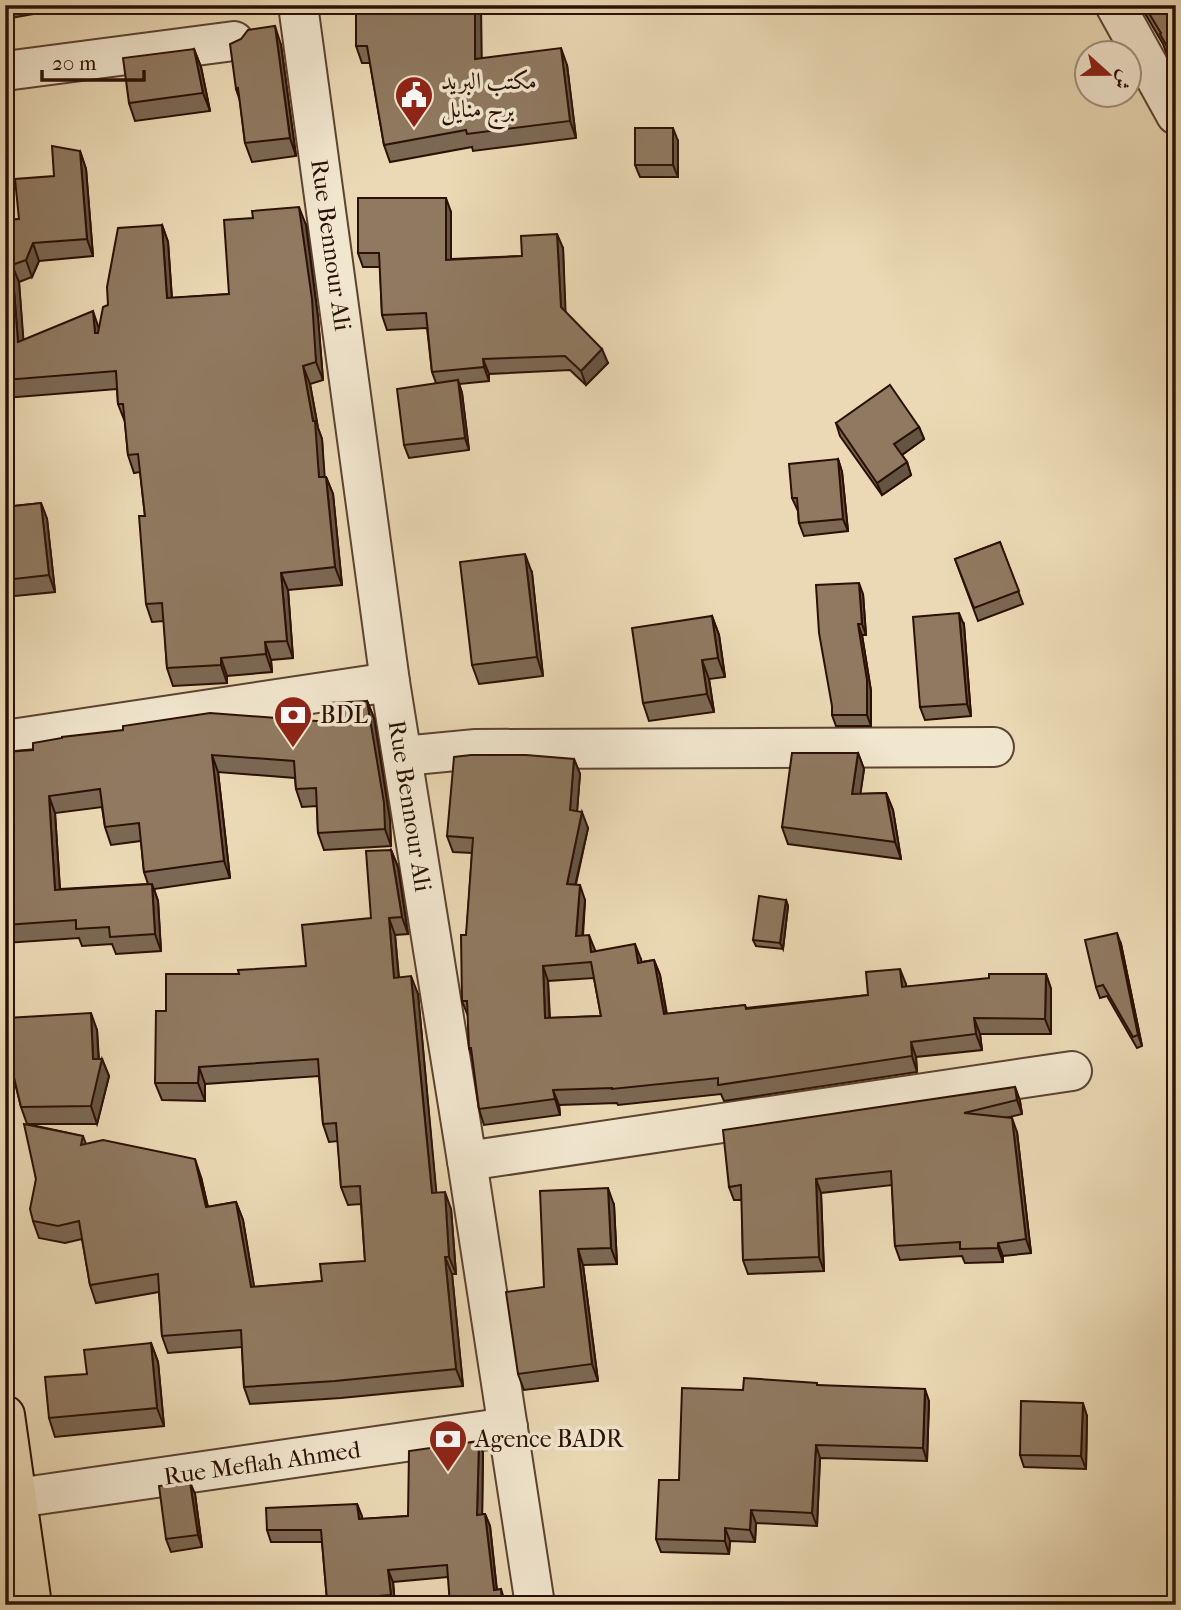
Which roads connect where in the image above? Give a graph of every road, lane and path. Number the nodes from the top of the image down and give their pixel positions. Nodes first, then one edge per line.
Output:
1 (298, 5) edge
2 (1115, 5) edge
3 (234, 41) edge
4 (5, 71) edge
5 (1176, 116) edge
6 (390, 682) junction
7 (5, 740) edge
8 (994, 747) dead end
9 (402, 756) junction
10 (1072, 1071) dead end
11 (467, 1161) junction
12 (5, 1415) edge
13 (508, 1427) junction
14 (17, 1499) junction
15 (16, 1562) edge
16 (32, 1605) edge
17 (535, 1605) edge

1 - 6 street, Rue Bennour Ali
2 - 5 street
3 - 4 street
6 - 7 street
6 - 9 street, Rue Bennour Ali
8 - 9 street
9 - 11 street, Rue Bennour Ali
10 - 11 street
11 - 13 street, Rue Bennour Ali
12 - 14 main road
13 - 14 street, Rue Meflah Ahmed
13 - 17 street, Rue Bennour Ali
14 - 15 main road
15 - 16 main road

